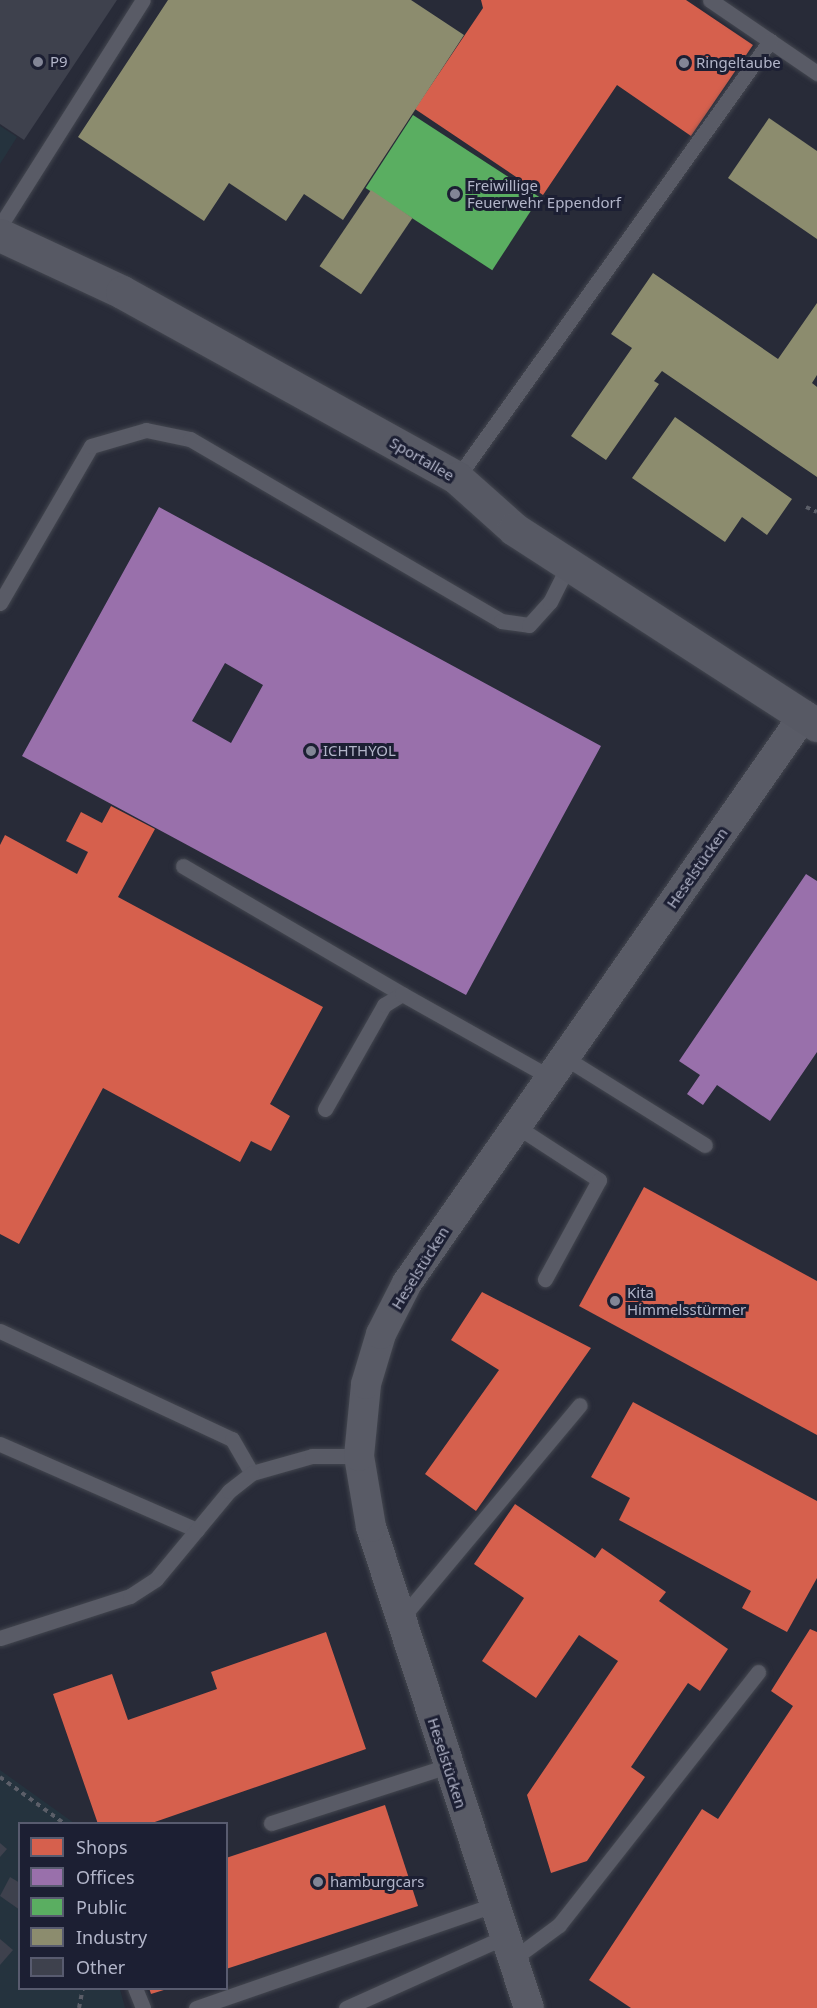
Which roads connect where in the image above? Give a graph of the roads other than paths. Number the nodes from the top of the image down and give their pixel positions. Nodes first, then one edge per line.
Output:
1 (143, 0) edge
2 (710, 0) edge
3 (770, 41) junction
4 (817, 73) edge
5 (0, 226) edge
6 (0, 235) edge
7 (457, 478) junction
8 (569, 564) junction
9 (0, 603) edge
10 (813, 712) edge
11 (183, 866) dead end
12 (402, 994) junction
13 (557, 1067) junction
14 (325, 1109) dead end
15 (516, 1126) junction
16 (705, 1145) dead end
17 (545, 1279) dead end
18 (0, 1331) edge
19 (580, 1405) dead end
20 (0, 1444) edge
21 (359, 1456) junction
22 (252, 1473) junction
23 (197, 1530) junction
24 (400, 1620) junction
25 (0, 1638) edge
26 (758, 1672) dead end
27 (448, 1766) junction
28 (271, 1823) dead end
29 (494, 1905) junction
30 (509, 1948) junction
31 (135, 1990) edge
32 (143, 2008) edge
33 (196, 2008) edge
34 (346, 2008) edge
35 (529, 2008) edge

1 - 5 lane
2 - 3 lane
3 - 4 lane
3 - 7 lane
6 - 7 street, Sportallee
7 - 8 street, Sportallee
8 - 9 lane
8 - 10 street, Sportallee
10 - 13 street, Heselstücken
11 - 12 lane
12 - 13 lane
12 - 14 lane
13 - 15 street, Heselstücken
13 - 16 lane
15 - 17 lane
15 - 21 street, Heselstücken
18 - 22 lane
19 - 24 lane
20 - 23 lane
21 - 22 lane
21 - 24 street, Heselstücken
22 - 23 lane
23 - 25 lane
24 - 27 street, Heselstücken
26 - 30 lane
27 - 28 lane
27 - 29 street, Heselstücken
29 - 30 street, Heselstücken
29 - 33 lane
30 - 34 lane
30 - 35 street, Heselstücken
31 - 32 lane

